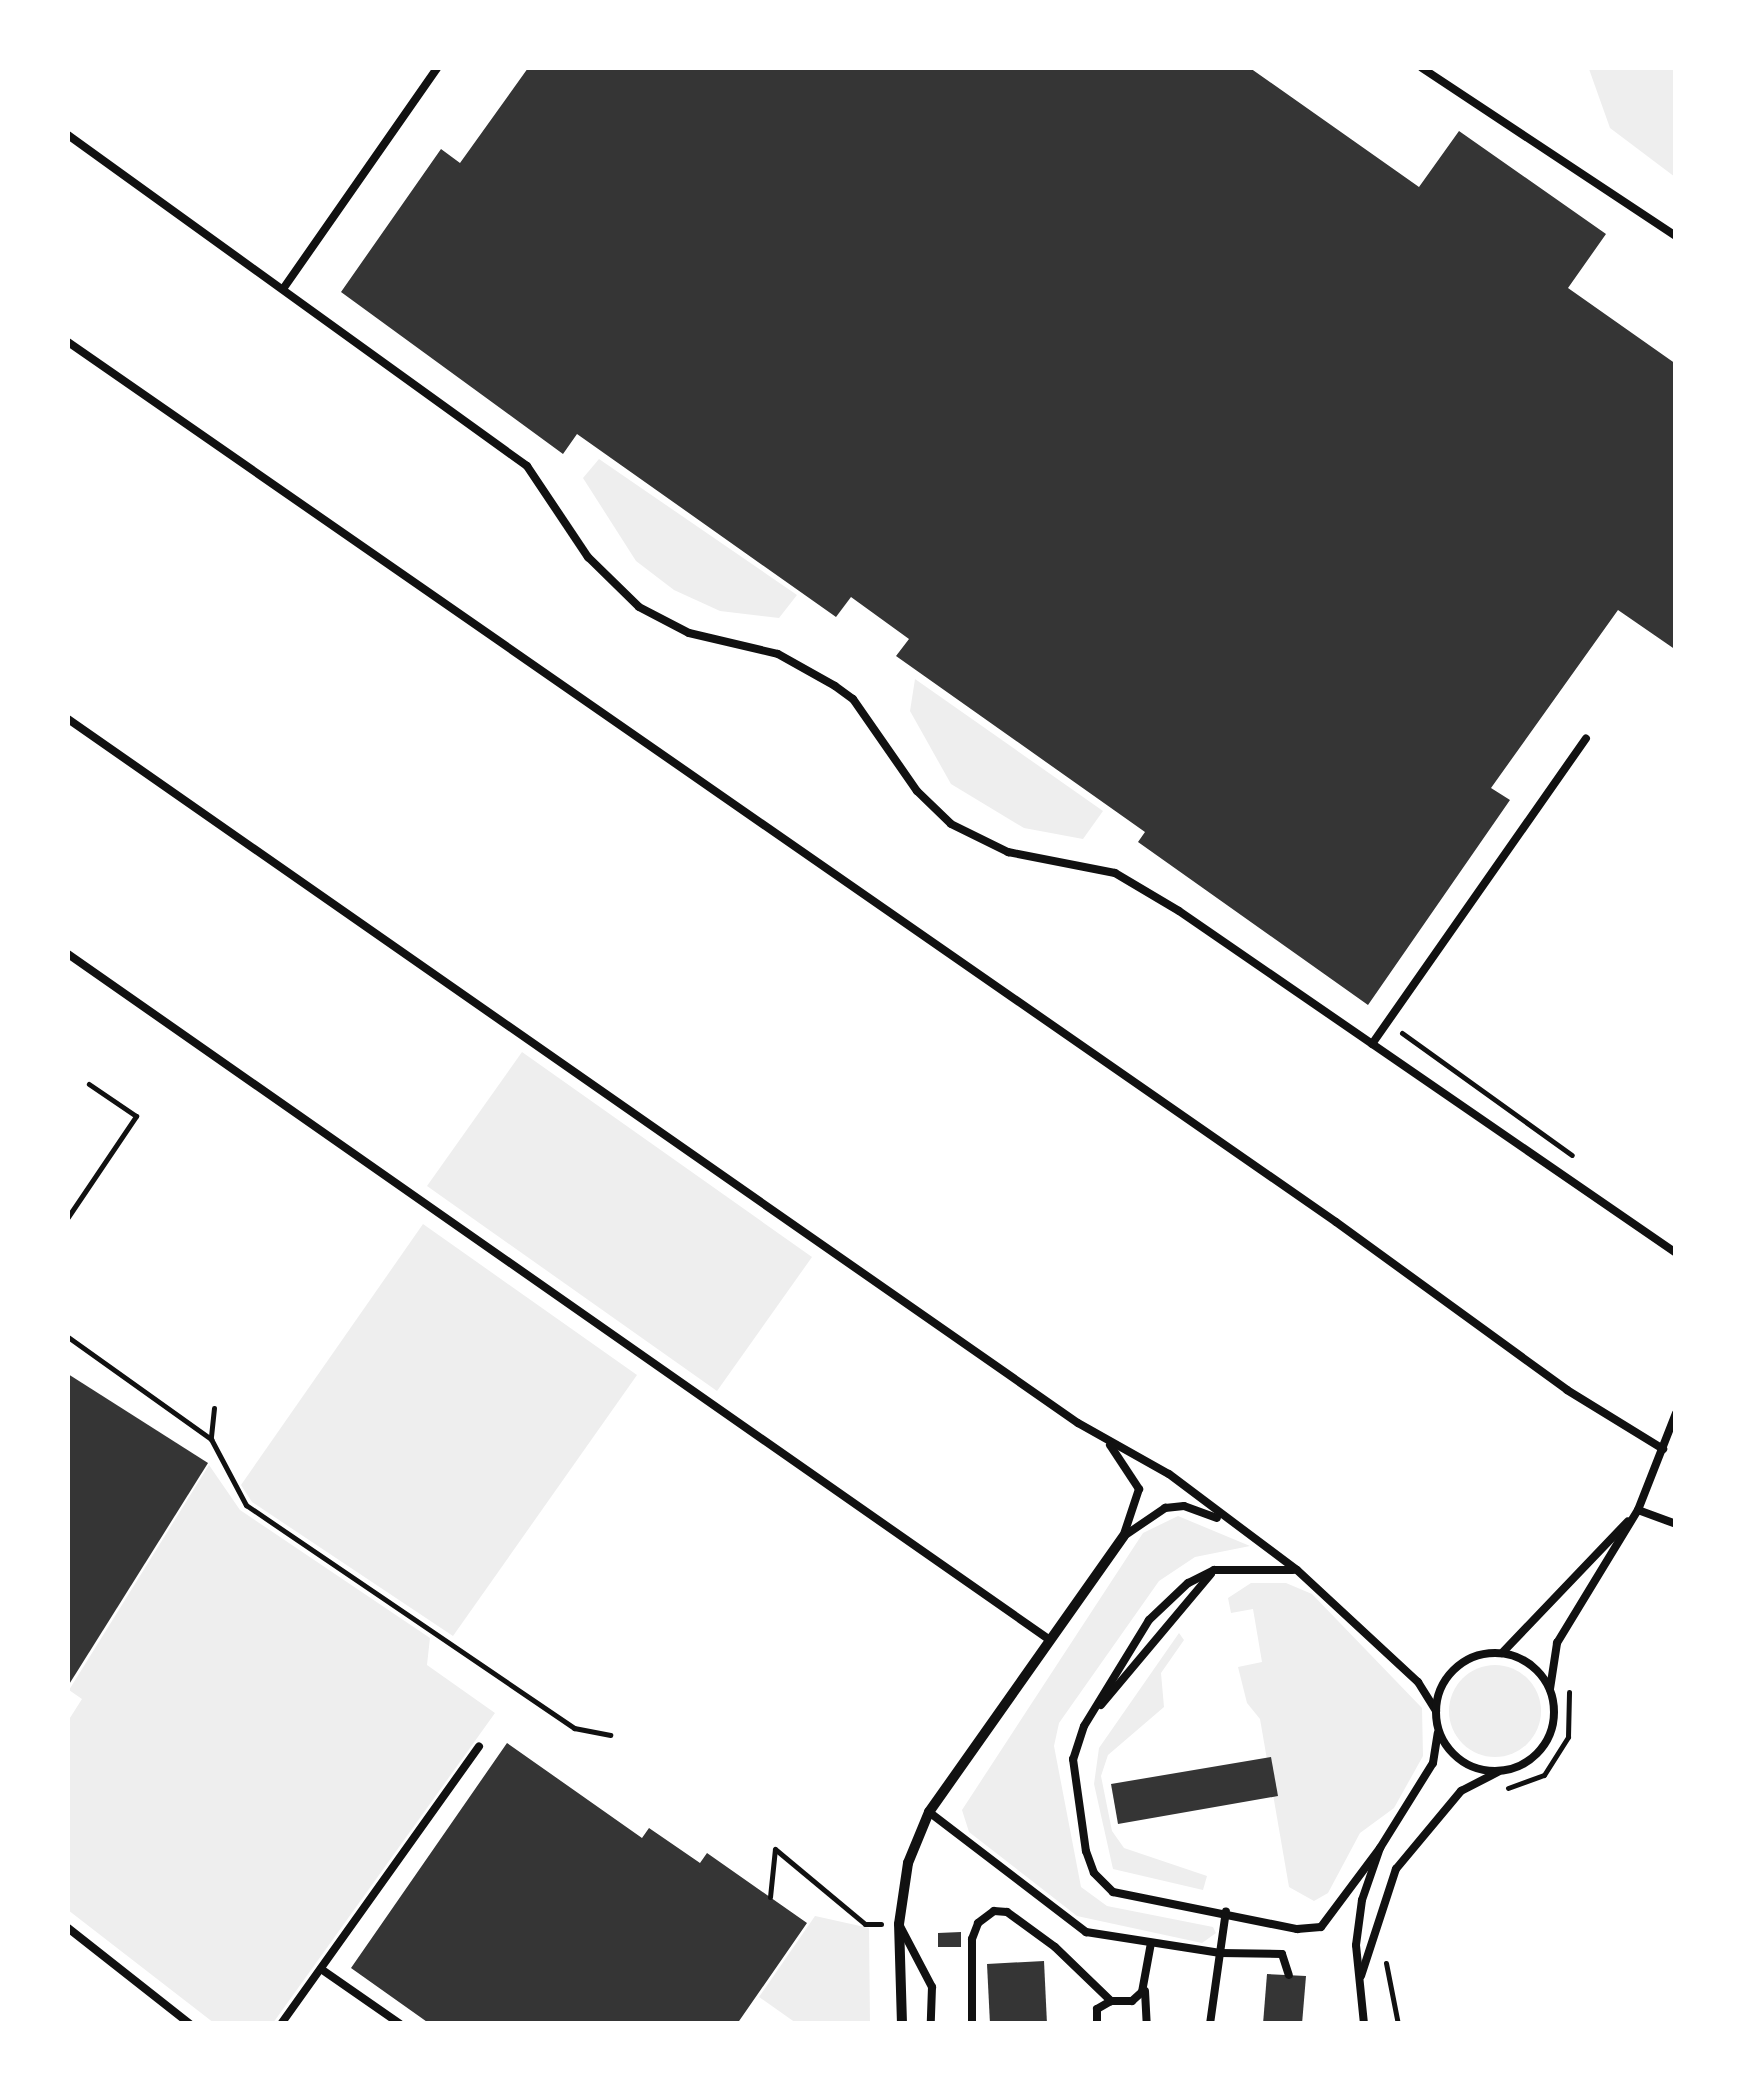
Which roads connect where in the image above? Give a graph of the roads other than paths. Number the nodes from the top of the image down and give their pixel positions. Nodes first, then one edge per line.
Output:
1 (437, 68) edge
2 (1422, 68) edge
3 (68, 135) edge
4 (1676, 236) edge
5 (283, 289) junction
6 (68, 342) edge
7 (68, 719) edge
8 (1586, 738) dead end
9 (68, 954) edge
10 (1372, 1044) junction
11 (1676, 1252) edge
12 (1676, 1413) edge
13 (1104, 1438) junction
14 (1663, 1449) junction
15 (1638, 1510) junction
16 (1225, 1521) junction
17 (1676, 1524) edge
18 (1124, 1536) junction
19 (1214, 1570) junction
20 (1297, 1570) junction
21 (1050, 1640) junction
22 (1502, 1653) junction
23 (1550, 1689) junction
24 (1436, 1712) junction
25 (1084, 1726) junction
26 (1438, 1728) junction
27 (479, 1746) dead end
28 (1500, 1771) junction
29 (928, 1812) junction
30 (1380, 1848) junction
31 (1226, 1911) junction
32 (899, 1924) junction
33 (68, 1928) edge
34 (1151, 1943) junction
35 (1220, 1952) junction
36 (321, 1969) junction
37 (1289, 1975) dead end
38 (1144, 1976) junction
39 (1360, 1980) junction
40 (1111, 2001) junction
41 (190, 2024) edge
42 (281, 2024) edge
43 (400, 2024) edge
44 (902, 2024) edge
45 (931, 2024) edge
46 (972, 2024) edge
47 (1097, 2024) edge
48 (1147, 2024) edge
49 (1210, 2024) edge
50 (1364, 2024) edge

1 - 5 lane
2 - 4 lane
3 - 5 lane
5 - 10 lane
6 - 14 lane
7 - 13 lane
8 - 10 lane
9 - 21 lane
10 - 11 lane
12 - 14 lane
13 - 16 lane
13 - 18 lane
14 - 15 lane
15 - 17 lane
15 - 22 lane
15 - 23 lane
16 - 18 lane
16 - 20 lane
18 - 21 street
19 - 20 lane
19 - 25 lane
19 - 25 lane
20 - 24 lane
21 - 29 street
22 - 23 lane
22 - 24 lane
23 - 28 lane
24 - 26 lane
25 - 31 lane
26 - 28 lane
26 - 30 lane
27 - 36 lane
28 - 39 lane
29 - 32 street
29 - 34 lane
30 - 31 lane
30 - 39 lane
31 - 35 lane
32 - 44 street
32 - 45 lane
33 - 41 lane
34 - 35 lane
34 - 38 lane
35 - 37 lane
35 - 49 lane
36 - 42 lane
36 - 43 lane
38 - 40 lane
38 - 48 lane
39 - 50 lane
40 - 46 lane
40 - 47 lane

